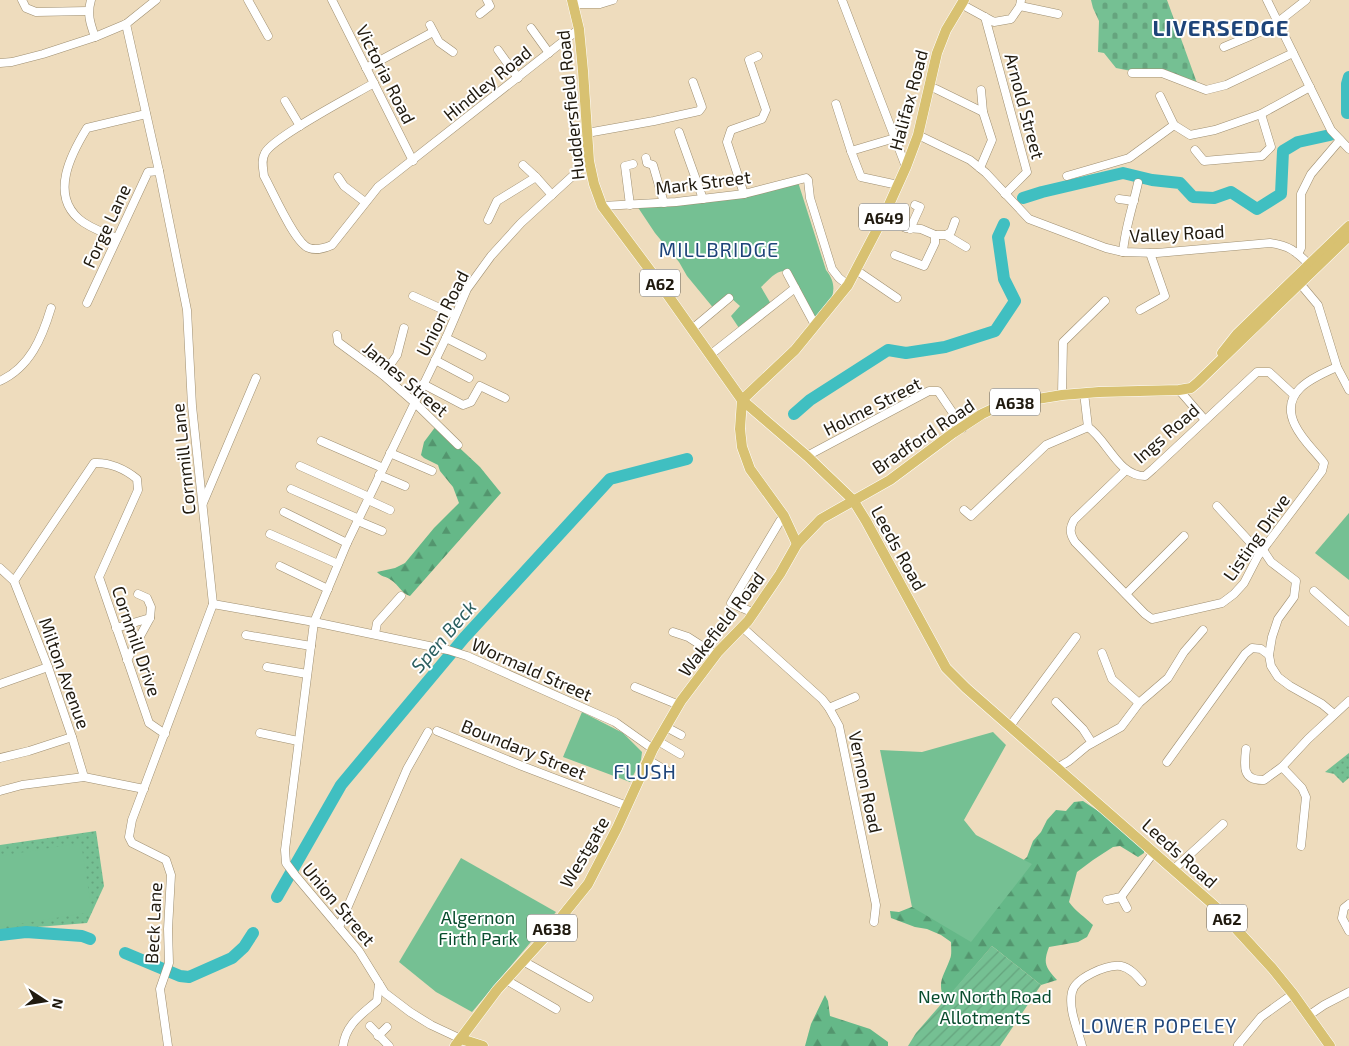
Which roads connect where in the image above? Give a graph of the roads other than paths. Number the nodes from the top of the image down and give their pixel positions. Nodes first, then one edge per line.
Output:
1 (22, 0) edge
2 (91, 0) edge
3 (156, 0) edge
4 (248, 0) edge
5 (332, 0) edge
6 (487, 0) edge
7 (613, 0) edge
8 (842, 0) edge
9 (1268, 0) edge
10 (1306, 0) edge
11 (573, 2) edge
12 (962, 2) edge
13 (1020, 3) edge
14 (88, 11) junction
15 (480, 14) dead end
16 (1058, 14) dead end
17 (985, 17) junction
18 (1279, 23) junction
19 (126, 24) junction
20 (530, 28) dead end
21 (578, 29) junction
22 (268, 36) dead end
23 (95, 37) junction
24 (1224, 47) dead end
25 (498, 50) dead end
26 (453, 52) dead end
27 (549, 52) junction
28 (1293, 53) junction
29 (758, 56) dead end
30 (0, 64) edge
31 (366, 68) junction
32 (1132, 73) dead end
33 (518, 78) junction
34 (693, 82) dead end
35 (374, 83) junction
36 (1310, 87) junction
37 (929, 88) junction
38 (981, 90) dead end
39 (1160, 96) dead end
40 (285, 101) dead end
41 (836, 104) dead end
42 (983, 112) junction
43 (146, 114) junction
44 (1261, 114) junction
45 (1174, 125) junction
46 (300, 126) junction
47 (679, 132) dead end
48 (587, 133) junction
49 (918, 135) junction
50 (895, 138) junction
51 (1340, 140) junction
52 (1349, 149) edge
53 (1195, 150) dead end
54 (851, 151) junction
55 (646, 158) dead end
56 (413, 161) junction
57 (589, 162) junction
58 (633, 164) dead end
59 (523, 165) dead end
60 (906, 167) junction
61 (980, 168) junction
62 (159, 171) junction
63 (1067, 176) dead end
64 (338, 177) dead end
65 (536, 177) junction
66 (1138, 182) dead end
67 (898, 186) junction
68 (744, 194) junction
69 (1005, 194) junction
70 (552, 195) junction
71 (703, 199) junction
72 (1119, 200) dead end
73 (1134, 201) junction
74 (365, 202) junction
75 (664, 203) junction
76 (630, 205) junction
77 (915, 205) dead end
78 (602, 206) junction
79 (883, 218) junction
80 (488, 220) dead end
81 (1118, 220) dead end
82 (955, 221) dead end
83 (1127, 221) junction
84 (1349, 226) edge
85 (910, 228) junction
86 (946, 235) junction
87 (935, 236) junction
88 (1349, 236) edge
89 (116, 238) junction
90 (966, 247) dead end
91 (1123, 252) junction
92 (1150, 253) junction
93 (1298, 254) junction
94 (896, 255) dead end
95 (1311, 266) junction
96 (856, 270) junction
97 (787, 273) dead end
98 (1297, 280) junction
99 (848, 285) junction
100 (795, 288) junction
101 (413, 296) dead end
102 (729, 298) dead end
103 (897, 298) dead end
104 (1106, 301) dead end
105 (87, 303) dead end
106 (51, 308) dead end
107 (1139, 309) dead end
108 (455, 315) junction
109 (815, 325) junction
110 (404, 328) dead end
111 (692, 329) junction
112 (337, 335) dead end
113 (446, 338) junction
114 (710, 355) junction
115 (482, 356) dead end
116 (434, 360) junction
117 (1337, 367) junction
118 (383, 375) junction
119 (256, 378) dead end
120 (469, 378) dead end
121 (0, 382) edge
122 (422, 384) junction
123 (1179, 390) junction
124 (1349, 390) edge
125 (1084, 393) junction
126 (1062, 395) junction
127 (1294, 395) junction
128 (505, 398) dead end
129 (742, 400) junction
130 (414, 402) junction
131 (1205, 420) junction
132 (1088, 427) junction
133 (963, 428) junction
134 (321, 441) dead end
135 (458, 444) dead end
136 (390, 453) junction
137 (807, 456) junction
138 (300, 466) dead end
139 (1126, 470) junction
140 (432, 471) dead end
141 (381, 472) junction
142 (405, 486) dead end
143 (291, 489) dead end
144 (369, 498) junction
145 (853, 500) junction
146 (202, 505) junction
147 (1216, 506) dead end
148 (390, 510) dead end
149 (964, 510) dead end
150 (284, 512) dead end
151 (784, 516) junction
152 (358, 520) junction
153 (382, 531) dead end
154 (270, 534) dead end
155 (1184, 536) dead end
156 (347, 543) junction
157 (797, 544) junction
158 (1261, 551) junction
159 (338, 564) junction
160 (280, 566) dead end
161 (0, 568) edge
162 (14, 581) junction
163 (328, 589) junction
164 (1314, 591) dead end
165 (138, 594) dead end
166 (1126, 594) junction
167 (401, 596) dead end
168 (213, 604) junction
169 (754, 613) junction
170 (150, 618) junction
171 (314, 622) junction
172 (1349, 622) edge
173 (742, 627) junction
174 (116, 628) junction
175 (1203, 630) dead end
176 (673, 632) dead end
177 (375, 634) junction
178 (246, 635) dead end
179 (1076, 637) dead end
180 (310, 646) junction
181 (1102, 653) dead end
182 (716, 655) junction
183 (1269, 656) junction
184 (128, 660) junction
185 (48, 667) junction
186 (267, 667) dead end
187 (307, 674) junction
188 (0, 684) edge
189 (635, 687) dead end
190 (855, 697) dead end
191 (1349, 701) edge
192 (1056, 702) dead end
193 (1139, 703) junction
194 (679, 705) junction
195 (829, 708) junction
196 (1334, 714) junction
197 (1010, 726) junction
198 (666, 727) junction
199 (437, 730) dead end
200 (428, 732) dead end
201 (260, 733) dead end
202 (164, 734) junction
203 (681, 735) dead end
204 (72, 737) junction
205 (298, 741) junction
206 (1092, 743) junction
207 (656, 745) junction
208 (1246, 750) dead end
209 (680, 754) dead end
210 (0, 758) edge
211 (648, 760) junction
212 (1167, 762) dead end
213 (1282, 767) junction
214 (1057, 768) junction
215 (667, 771) dead end
216 (84, 777) junction
217 (637, 784) joint
218 (144, 789) junction
219 (0, 791) edge
220 (627, 806) junction
221 (1222, 824) dead end
222 (1301, 846) dead end
223 (1154, 852) junction
224 (166, 860) joint
225 (1174, 869) junction
226 (1121, 897) junction
227 (1107, 900) dead end
228 (1349, 904) edge
229 (1127, 908) dead end
230 (874, 922) dead end
231 (339, 927) junction
232 (1349, 931) edge
233 (523, 961) junction
234 (506, 980) junction
235 (1142, 982) dead end
236 (379, 984) junction
237 (1349, 992) edge
238 (1294, 994) junction
239 (589, 998) dead end
240 (397, 1002) junction
241 (373, 1004) junction
242 (556, 1009) dead end
243 (1308, 1016) junction
244 (370, 1026) dead end
245 (387, 1026) dead end
246 (378, 1036) junction
247 (458, 1042) edge
248 (168, 1046) edge
249 (343, 1046) edge
250 (389, 1046) edge
251 (483, 1046) edge
252 (1082, 1046) edge
253 (1239, 1046) edge
254 (1330, 1046) edge

1 - 14 street
2 - 14 street
3 - 19 street
4 - 22 street
5 - 31 street, Victoria Road
6 - 15 street
7 - 11 street
8 - 50 street
9 - 18 street
10 - 18 street
11 - 21 main road, Huddersfield Road / A62
12 - 17 street
12 - 37 main road, Halifax Road / A649
13 - 16 street
13 - 17 street
14 - 23 street
17 - 69 street, Arnold Street
18 - 24 street
18 - 28 street
19 - 23 street
19 - 43 street, Cornmill Lane
20 - 27 street
21 - 27 street, Hindley Road
21 - 48 main road, Huddersfield Road / A62
23 - 30 street
25 - 33 street
26 - 31 street
27 - 33 street, Hindley Road
28 - 32 street
28 - 36 street
29 - 68 street
31 - 35 street, Victoria Road
33 - 56 street, Hindley Road
34 - 48 street
35 - 46 street, Hindley Road
35 - 56 street, Victoria Road
36 - 44 street
36 - 51 street
37 - 42 street
37 - 49 main road, Halifax Road / A649
38 - 42 street
39 - 45 street
40 - 46 street
41 - 54 street
42 - 61 street
43 - 62 street, Cornmill Lane
43 - 89 street
44 - 45 street
44 - 53 street
45 - 63 street
46 - 74 street, Hindley Road
47 - 71 street
48 - 57 main road, Huddersfield Road / A62
49 - 60 main road, Halifax Road / A649
49 - 61 street, Valley Road
50 - 54 street
50 - 60 street
51 - 52 street
51 - 93 street
54 - 67 street
55 - 75 street
56 - 74 street, Hindley Road
57 - 70 street, Union Road
57 - 78 main road, Huddersfield Road / A62
58 - 76 street
59 - 65 street
60 - 67 main road, Halifax Road / A649
61 - 69 street, Valley Road
62 - 89 street, Forge Lane
62 - 146 street, Cornmill Lane
64 - 74 street
65 - 70 street
65 - 80 street
66 - 73 street
67 - 79 main road, Halifax Road / A649
68 - 71 street, Mark Street
68 - 99 street, Mark Street
69 - 91 street, Valley Road
70 - 108 street, Union Road
71 - 75 street, Mark Street
72 - 73 street
73 - 83 street
75 - 76 street, Mark Street
76 - 78 street, Mark Street
77 - 85 street
78 - 111 main road, Huddersfield Road / A62
79 - 85 street
79 - 96 main road, Halifax Road / A649
81 - 83 street
82 - 86 street
83 - 91 street
84 - 95 main road, Bradford Road / A638
85 - 87 street
86 - 87 street
86 - 90 street
87 - 94 street
88 - 95 main road, Bradford Road / A638
89 - 105 street, Forge Lane
91 - 92 street, Valley Road
92 - 93 street, Valley Road
92 - 107 street
93 - 95 street, Valley Road
95 - 98 main road, Bradford Road / A638
96 - 99 main road, Halifax Road / A649
96 - 103 street
97 - 100 street
98 - 117 street
98 - 123 main road, Bradford Road / A638
99 - 109 main road, Halifax Road / A649
100 - 109 street
100 - 114 street
101 - 108 street
102 - 111 street
104 - 126 street
106 - 121 street
108 - 113 street, Union Road
109 - 129 main road, Halifax Road / A649
110 - 118 street
111 - 114 main road, Huddersfield Road / A62
112 - 118 street, James Street
113 - 115 street
113 - 116 street, Union Road
114 - 129 main road, Huddersfield Road / A62
116 - 120 street
116 - 122 street, Union Road
117 - 124 street
117 - 127 street
118 - 130 street, James Street
119 - 146 street
122 - 128 street
122 - 130 street, Union Road
123 - 125 main road, Bradford Road / A638
123 - 131 street
125 - 126 main road, Bradford Road / A638
125 - 132 street
126 - 133 main road, Bradford Road / A638
127 - 131 street, Ings Road
127 - 158 street, Listing Drive
129 - 137 main road, Leeds Road / A62
129 - 151 main road
130 - 135 street, James Street
130 - 136 street, Union Road
131 - 139 street, Ings Road
132 - 139 street, Ings Road
132 - 149 street
133 - 137 street, Holme Street
133 - 145 main road, Bradford Road / A638
134 - 141 street
136 - 140 street
136 - 141 street, Union Road
137 - 145 main road, Leeds Road / A62
138 - 144 street
139 - 166 street, Listing Drive
141 - 142 street
141 - 144 street, Union Road
143 - 152 street
144 - 148 street
144 - 152 street, Union Road
145 - 157 main road, Bradford Road / A638
145 - 197 main road, Leeds Road / A62
146 - 168 street, Cornmill Lane
147 - 158 street
150 - 156 street
151 - 157 main road
151 - 169 street
152 - 153 street
152 - 156 street, Union Road
154 - 159 street
155 - 166 street
156 - 159 street, Union Road
157 - 169 main road, Wakefield Road / A638
158 - 166 street, Listing Drive
158 - 183 street
159 - 163 street, Union Road
160 - 163 street
161 - 162 street
162 - 174 street, Cornmill Drive
162 - 185 street, Milton Avenue
163 - 171 street, Union Road
164 - 172 street
165 - 170 street
167 - 177 street
168 - 171 street, Wormald Street
168 - 202 street, Cornmill Lane
169 - 173 main road, Wakefield Road / A638
170 - 174 street
170 - 184 street
171 - 177 street, Wormald Street
171 - 180 street, Union Street
173 - 182 main road, Wakefield Road / A638
173 - 195 street, Vernon Road
174 - 184 street, Cornmill Drive
175 - 193 street
176 - 182 street
177 - 207 street, Wormald Street
178 - 180 street
179 - 197 street
180 - 187 street, Union Street
181 - 193 street
182 - 194 main road, Wakefield Road / A638
183 - 196 street
183 - 212 street
184 - 202 street, Cornmill Drive
185 - 188 street
185 - 204 street, Milton Avenue
186 - 187 street
187 - 205 street, Union Street
189 - 194 street
190 - 195 street
191 - 196 street
192 - 206 street
193 - 206 street
194 - 198 main road, Wakefield Road / A638
195 - 230 street, Vernon Road
196 - 213 street
197 - 214 main road, Leeds Road / A62
198 - 203 street
198 - 207 main road, Wakefield Road / A638
199 - 220 street, Boundary Street
200 - 231 street
201 - 205 street
202 - 218 street, Cornmill Lane
204 - 210 street
204 - 216 street, Milton Avenue
205 - 231 street, Union Street
206 - 214 street
207 - 209 street, Wormald Street
207 - 211 main road, Wakefield Road / A638
208 - 213 street
211 - 215 street
211 - 217 main road, Wakefield Road / A638
213 - 222 street
214 - 223 main road, Leeds Road / A62
216 - 218 street
216 - 219 street
217 - 220 main road, Westgate / A638
218 - 224 street, Cornmill Lane
220 - 233 main road, Westgate / A638
221 - 225 street
223 - 225 main road, Leeds Road / A62
223 - 226 street
224 - 248 street, Beck Lane
225 - 238 main road, Leeds Road / A62
226 - 227 street
226 - 229 street
228 - 232 street
231 - 236 street, Union Street
233 - 234 main road, Westgate / A638
233 - 239 street
234 - 242 street
234 - 247 main road, Westgate / A638
235 - 252 street
236 - 240 street, Union Street
236 - 241 street
237 - 243 street
238 - 243 main road, Leeds Road / A62
238 - 253 street
240 - 241 street
240 - 247 street, Union Street
241 - 249 street
243 - 254 main road, Leeds Road / A62
244 - 246 street
245 - 246 street
246 - 250 street
247 - 251 main road

